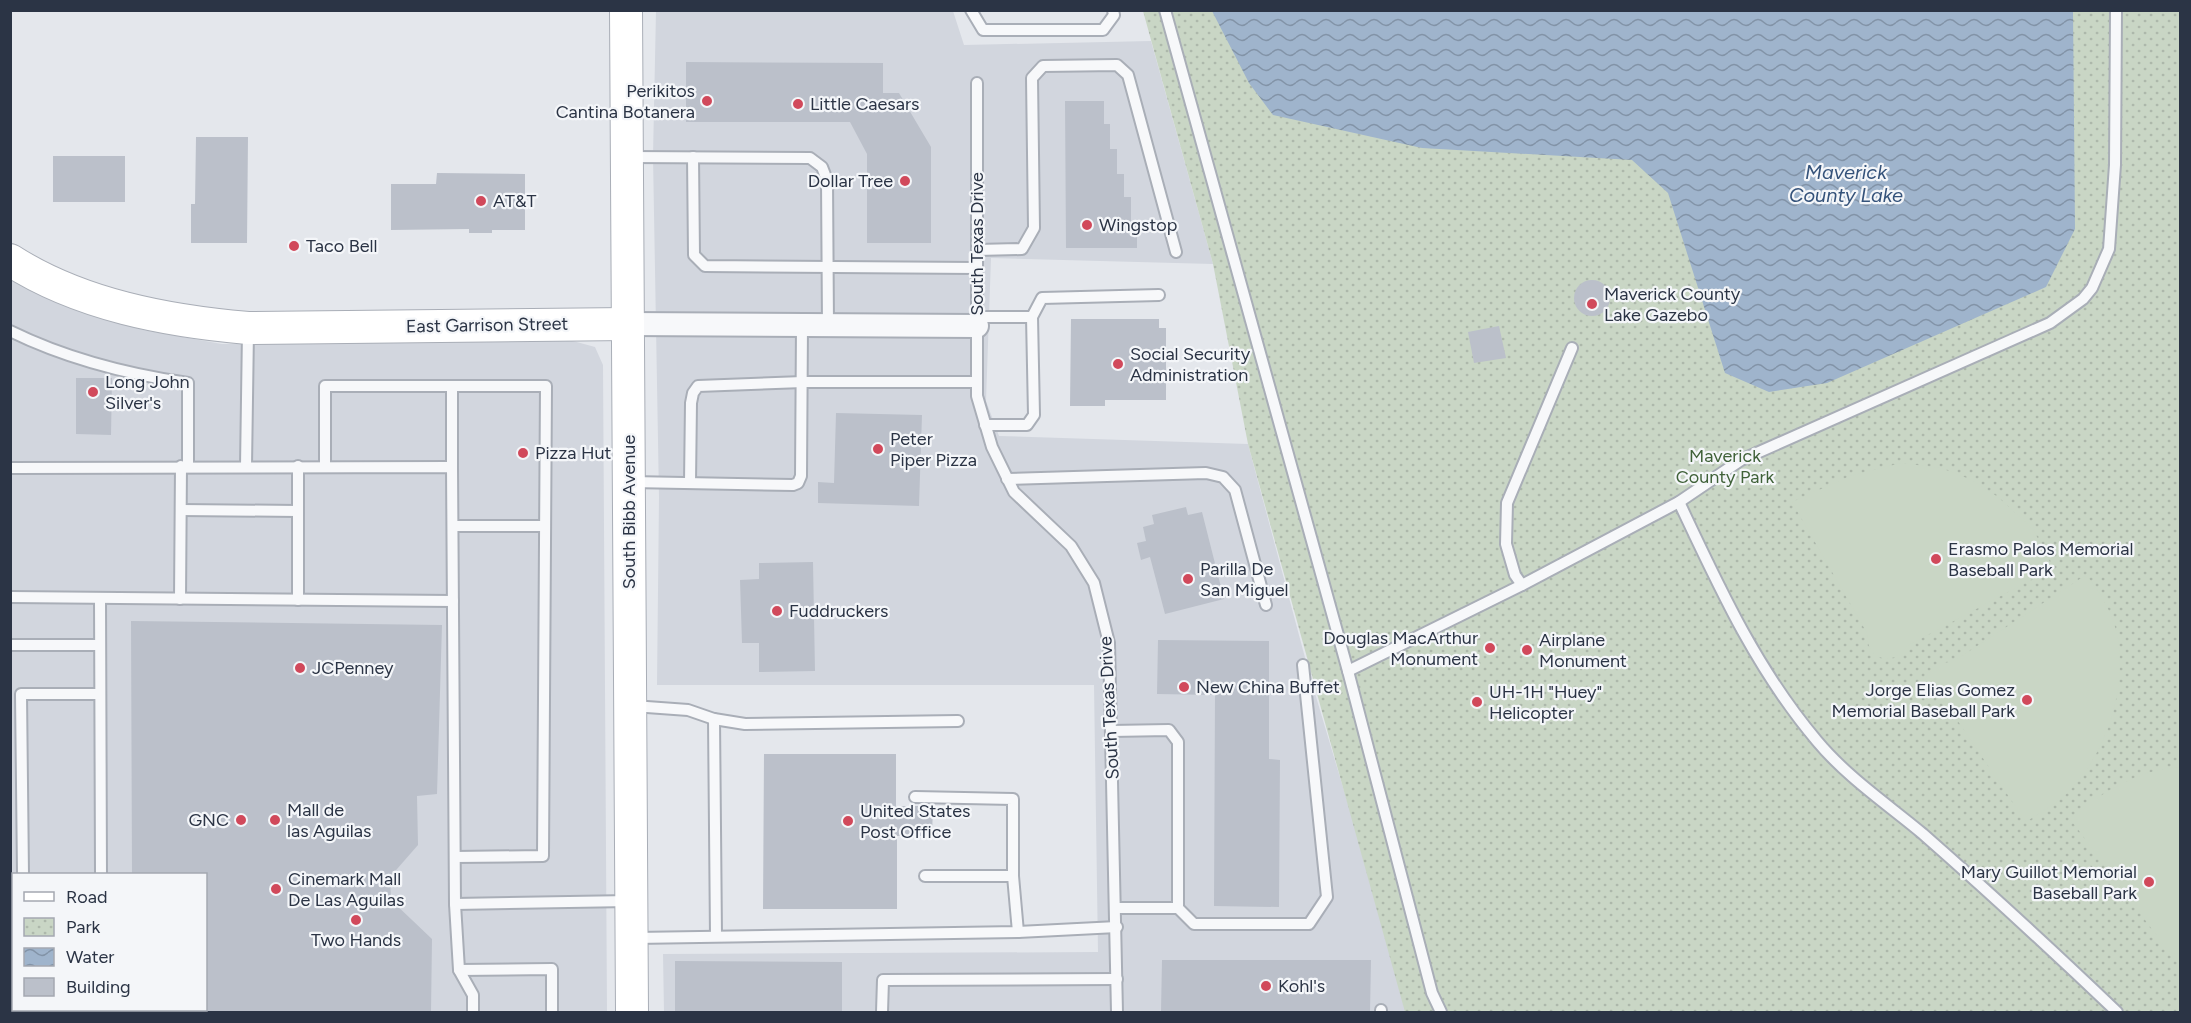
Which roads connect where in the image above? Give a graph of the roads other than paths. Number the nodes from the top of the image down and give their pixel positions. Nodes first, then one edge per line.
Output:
1 (626, 10) edge
2 (971, 10) edge
3 (1113, 10) edge
4 (1165, 10) edge
5 (2116, 10) edge
6 (977, 83) dead end
7 (627, 157) junction
8 (693, 157) junction
9 (977, 250) junction
10 (1176, 252) dead end
11 (10, 260) edge
12 (828, 267) junction
13 (977, 268) junction
14 (1159, 295) dead end
15 (1032, 317) junction
16 (977, 321) junction
17 (628, 324) junction
18 (802, 325) junction
19 (828, 325) junction
20 (248, 328) junction
21 (10, 331) edge
22 (1572, 348) dead end
23 (803, 382) junction
24 (977, 382) junction
25 (452, 386) junction
26 (986, 425) junction
27 (185, 466) junction
28 (246, 466) junction
29 (298, 466) junction
30 (325, 466) junction
31 (452, 467) junction
32 (10, 468) edge
33 (1007, 478) junction
34 (629, 482) junction
35 (690, 482) junction
36 (1679, 502) junction
37 (181, 510) junction
38 (298, 511) junction
39 (453, 526) junction
40 (545, 526) junction
41 (1522, 585) junction
42 (10, 597) edge
43 (100, 598) junction
44 (180, 599) junction
45 (298, 600) junction
46 (453, 601) junction
47 (1266, 605) dead end
48 (10, 645) edge
49 (100, 645) junction
50 (1303, 665) dead end
51 (1348, 671) junction
52 (100, 694) junction
53 (630, 706) junction
54 (714, 719) junction
55 (958, 721) dead end
56 (1111, 731) junction
57 (915, 797) dead end
58 (455, 857) junction
59 (23, 873) edge
60 (101, 873) edge
61 (925, 876) dead end
62 (1014, 876) junction
63 (630, 901) junction
64 (455, 904) junction
65 (1116, 908) junction
66 (1178, 908) junction
67 (1117, 927) junction
68 (1018, 932) junction
69 (716, 936) junction
70 (631, 938) junction
71 (459, 970) junction
72 (1117, 979) junction
73 (473, 1012) edge
74 (552, 1012) edge
75 (632, 1012) edge
76 (882, 1012) edge
77 (1117, 1012) edge
78 (1441, 1012) edge
79 (2117, 1012) edge

1 - 7 main road, South Bibb Avenue
2 - 3 lane
4 - 51 lane
5 - 36 lane
6 - 9 lane, South Texas Drive
7 - 8 lane
7 - 17 main road, South Bibb Avenue
8 - 12 lane
8 - 12 lane
9 - 10 lane
9 - 13 lane, South Texas Drive
11 - 20 main road, East Garrison Street
12 - 13 lane
12 - 19 lane
13 - 16 lane, South Texas Drive
14 - 15 lane
15 - 16 lane
15 - 26 lane
16 - 19 street, East Garrison Street
16 - 24 lane, South Texas Drive
17 - 18 street, East Garrison Street
17 - 20 main road, East Garrison Street
17 - 34 main road, South Bibb Avenue
18 - 19 street, East Garrison Street
18 - 23 lane
20 - 28 lane
21 - 27 lane
22 - 41 lane
23 - 24 lane
23 - 35 lane
23 - 35 lane
24 - 26 lane, South Texas Drive
25 - 30 lane
25 - 31 lane
25 - 40 lane
26 - 33 lane, South Texas Drive
27 - 28 lane
27 - 32 lane
27 - 37 lane
28 - 29 lane
29 - 30 lane
29 - 38 lane
30 - 31 lane
31 - 39 lane
33 - 47 lane
33 - 56 lane, South Texas Drive
34 - 35 lane
34 - 53 main road, South Bibb Avenue
36 - 41 lane
36 - 79 lane
37 - 38 lane
37 - 44 lane
38 - 45 lane
39 - 40 lane
39 - 46 lane
40 - 58 lane
41 - 51 lane
42 - 43 lane
43 - 44 lane
43 - 49 lane
44 - 45 lane
45 - 46 lane
46 - 58 lane
48 - 49 lane
49 - 52 lane
50 - 66 lane
51 - 78 lane
52 - 59 lane
52 - 60 lane
53 - 54 lane
53 - 63 main road, South Bibb Avenue
54 - 55 lane
54 - 69 lane
56 - 65 lane, South Texas Drive
56 - 66 lane
57 - 62 lane
58 - 64 lane
61 - 62 lane
62 - 68 lane
63 - 64 lane
63 - 70 main road, South Bibb Avenue
64 - 71 lane
65 - 66 lane
65 - 67 lane, South Texas Drive
67 - 68 lane
67 - 72 lane, South Texas Drive
68 - 69 lane
69 - 70 lane
70 - 75 main road, South Bibb Avenue
71 - 73 lane
71 - 74 lane
72 - 76 lane
72 - 77 lane, South Texas Drive

